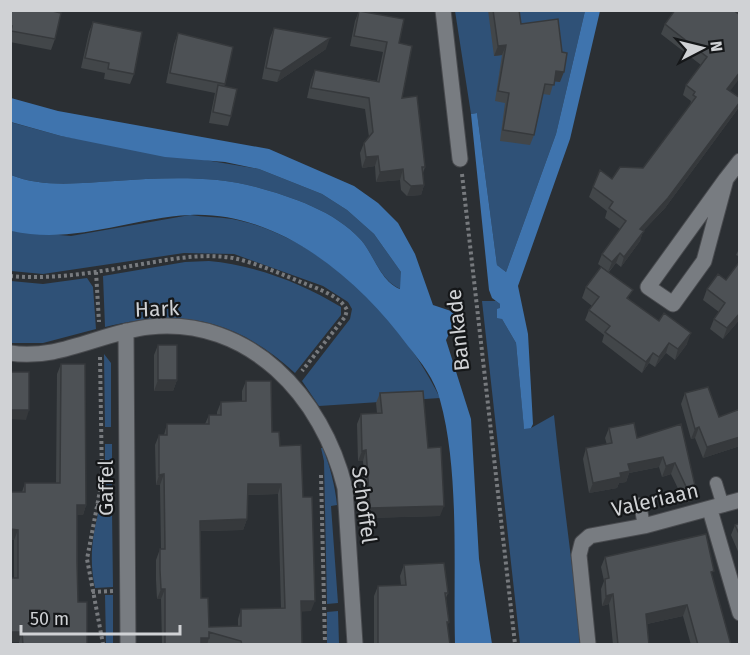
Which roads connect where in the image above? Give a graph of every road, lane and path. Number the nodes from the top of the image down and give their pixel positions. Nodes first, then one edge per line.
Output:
1 (443, 10) edge
2 (460, 159) joint
3 (740, 161) edge
4 (726, 179) junction
5 (96, 272) junction
6 (10, 276) edge
7 (126, 331) junction
8 (100, 338) junction
9 (10, 353) edge
10 (292, 384) junction
11 (321, 472) dead end
12 (716, 483) dead end
13 (740, 500) edge
14 (640, 504) dead end
15 (717, 508) junction
16 (644, 526) junction
17 (740, 613) edge
18 (103, 645) edge
19 (128, 645) edge
20 (325, 645) edge
21 (355, 645) edge
22 (515, 645) edge
23 (588, 645) edge

1 - 2 street
2 - 22 path, Bankade
3 - 4 street
4 - 4 street
5 - 6 path
5 - 8 path
5 - 10 path
7 - 8 street, Hark
7 - 10 street, Hark
7 - 19 street, Gaffel
8 - 9 street, Hark
8 - 18 path
10 - 21 street, Schoffel
11 - 20 path
12 - 15 lane
13 - 15 street, Valeriaan
14 - 16 lane
15 - 16 street, Valeriaan
15 - 17 street
16 - 23 street, Valeriaan

